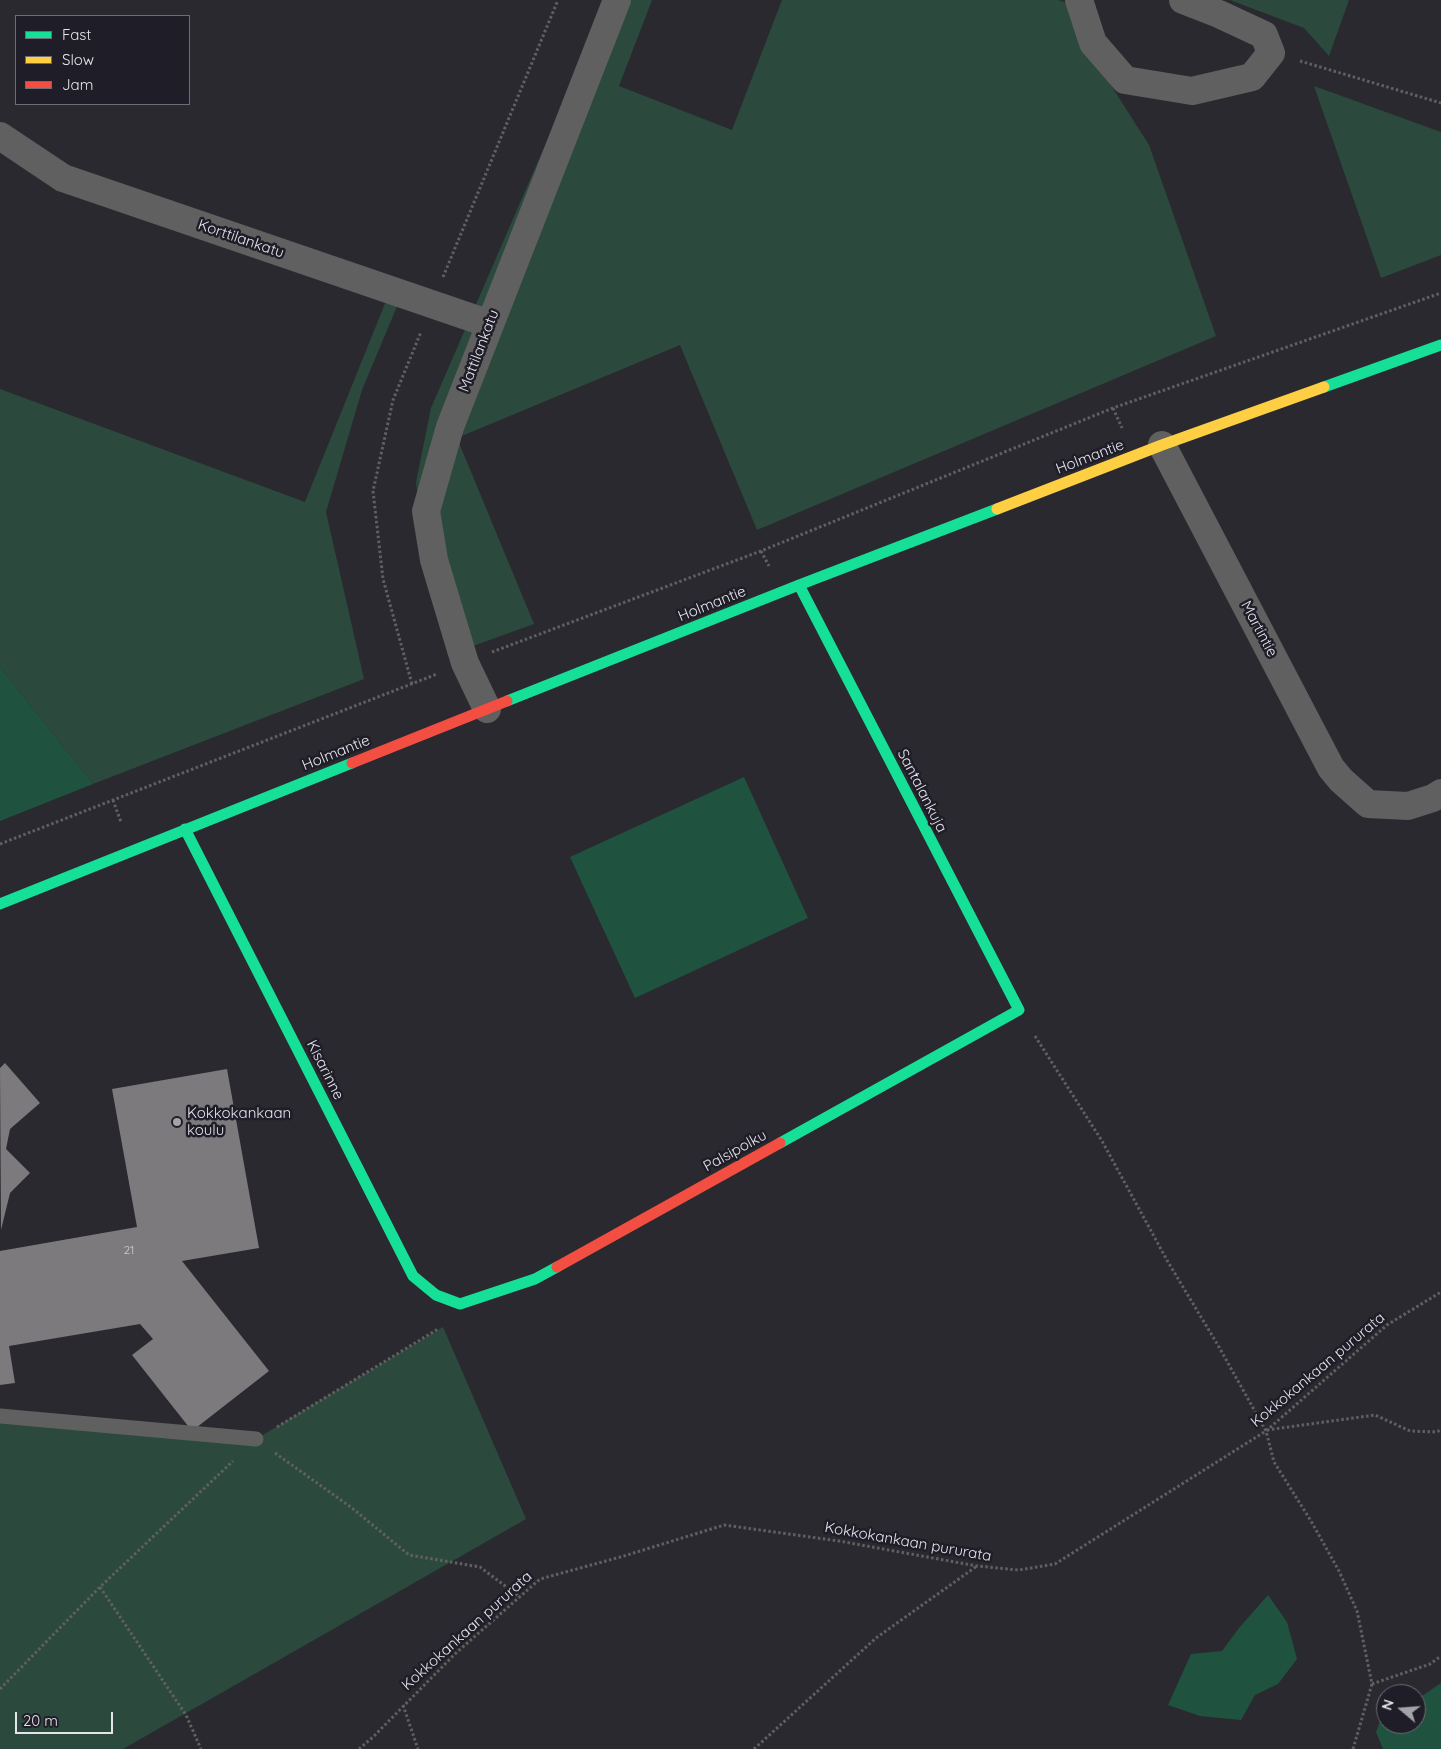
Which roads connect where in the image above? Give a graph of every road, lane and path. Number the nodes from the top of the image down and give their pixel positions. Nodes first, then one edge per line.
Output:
1 (617, 0) edge
2 (1079, 0) edge
3 (1183, 0) edge
4 (1272, 53) junction
5 (1441, 104) edge
6 (0, 136) edge
7 (1441, 293) edge
8 (490, 324) junction
9 (1441, 345) edge
10 (1162, 445) junction
11 (799, 585) junction
12 (465, 663) junction
13 (486, 709) junction
14 (1441, 793) edge
15 (185, 829) junction
16 (0, 844) edge
17 (0, 904) edge
18 (1019, 1010) junction
19 (1441, 1292) edge
20 (460, 1304) junction
21 (0, 1416) edge
22 (1266, 1430) junction
23 (1441, 1430) edge
24 (256, 1439) junction
25 (977, 1566) junction
26 (100, 1587) junction
27 (520, 1597) junction
28 (1441, 1656) edge
29 (1372, 1684) junction
30 (0, 1689) edge
31 (403, 1705) junction
32 (201, 1749) edge
33 (359, 1749) edge
34 (418, 1749) edge
35 (754, 1749) edge
36 (1353, 1749) edge

1 - 8 street, Mattilankatu
2 - 4 street
3 - 4 street
4 - 5 path
6 - 8 street, Korttilankatu
7 - 12 path
8 - 12 street, Mattilankatu
9 - 10 street, Holmantie
10 - 11 street, Holmantie
10 - 14 street, Martintie
11 - 13 street, Holmantie
11 - 18 street, Santalankuja
12 - 13 street, Mattilankatu
12 - 16 path
13 - 15 street, Holmantie
15 - 17 street, Holmantie
15 - 20 street, Kisarinne
18 - 20 street, Palsipolku
18 - 22 path
19 - 22 path, Kokkokankaan pururata
20 - 24 path
21 - 24 lane
22 - 23 path
22 - 25 path, Kokkokankaan pururata
22 - 29 path
24 - 26 path
24 - 27 path
25 - 27 path, Kokkokankaan pururata
25 - 35 path
26 - 30 path
26 - 32 path
27 - 31 path, Kokkokankaan pururata
28 - 29 path
29 - 36 path
31 - 33 path, Kokkokankaan pururata
31 - 34 path

